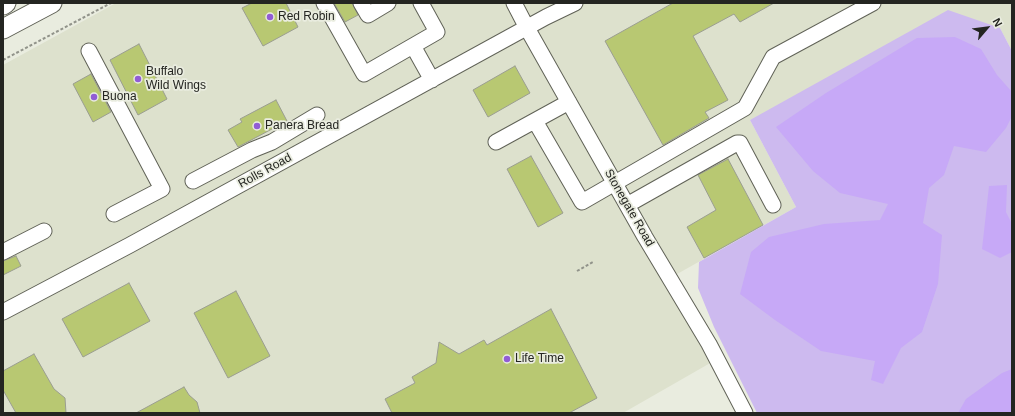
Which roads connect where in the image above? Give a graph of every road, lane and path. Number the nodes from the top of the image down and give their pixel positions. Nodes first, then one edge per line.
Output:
1 (6, 3) edge
2 (52, 3) edge
3 (111, 3) edge
4 (324, 3) edge
5 (361, 3) edge
6 (388, 3) edge
7 (421, 3) edge
8 (514, 3) edge
9 (576, 3) edge
10 (873, 3) edge
11 (3, 5) edge
12 (527, 28) junction
13 (3, 29) edge
14 (413, 46) junction
15 (89, 51) dead end
16 (3, 60) edge
17 (432, 80) junction
18 (569, 102) junction
19 (317, 115) dead end
20 (536, 121) junction
21 (496, 142) dead end
22 (193, 181) dead end
23 (615, 184) junction
24 (773, 204) dead end
25 (627, 205) junction
26 (114, 214) dead end
27 (44, 231) dead end
28 (3, 252) edge
29 (593, 262) dead end
30 (577, 271) dead end
31 (3, 312) edge
32 (745, 413) edge

1 - 11 main road
2 - 13 main road
3 - 16 path
4 - 14 street
5 - 6 street
7 - 14 street
8 - 12 street, Stonegate Road
9 - 12 street, Rolls Road
10 - 23 street
12 - 17 street, Rolls Road
12 - 18 street, Stonegate Road
14 - 17 street
15 - 26 street
17 - 31 street, Rolls Road
18 - 20 street
18 - 23 street, Stonegate Road
19 - 22 street
20 - 21 street
20 - 23 street
23 - 25 street, Stonegate Road
24 - 25 street
25 - 32 street, Stonegate Road
27 - 28 street
29 - 30 path

